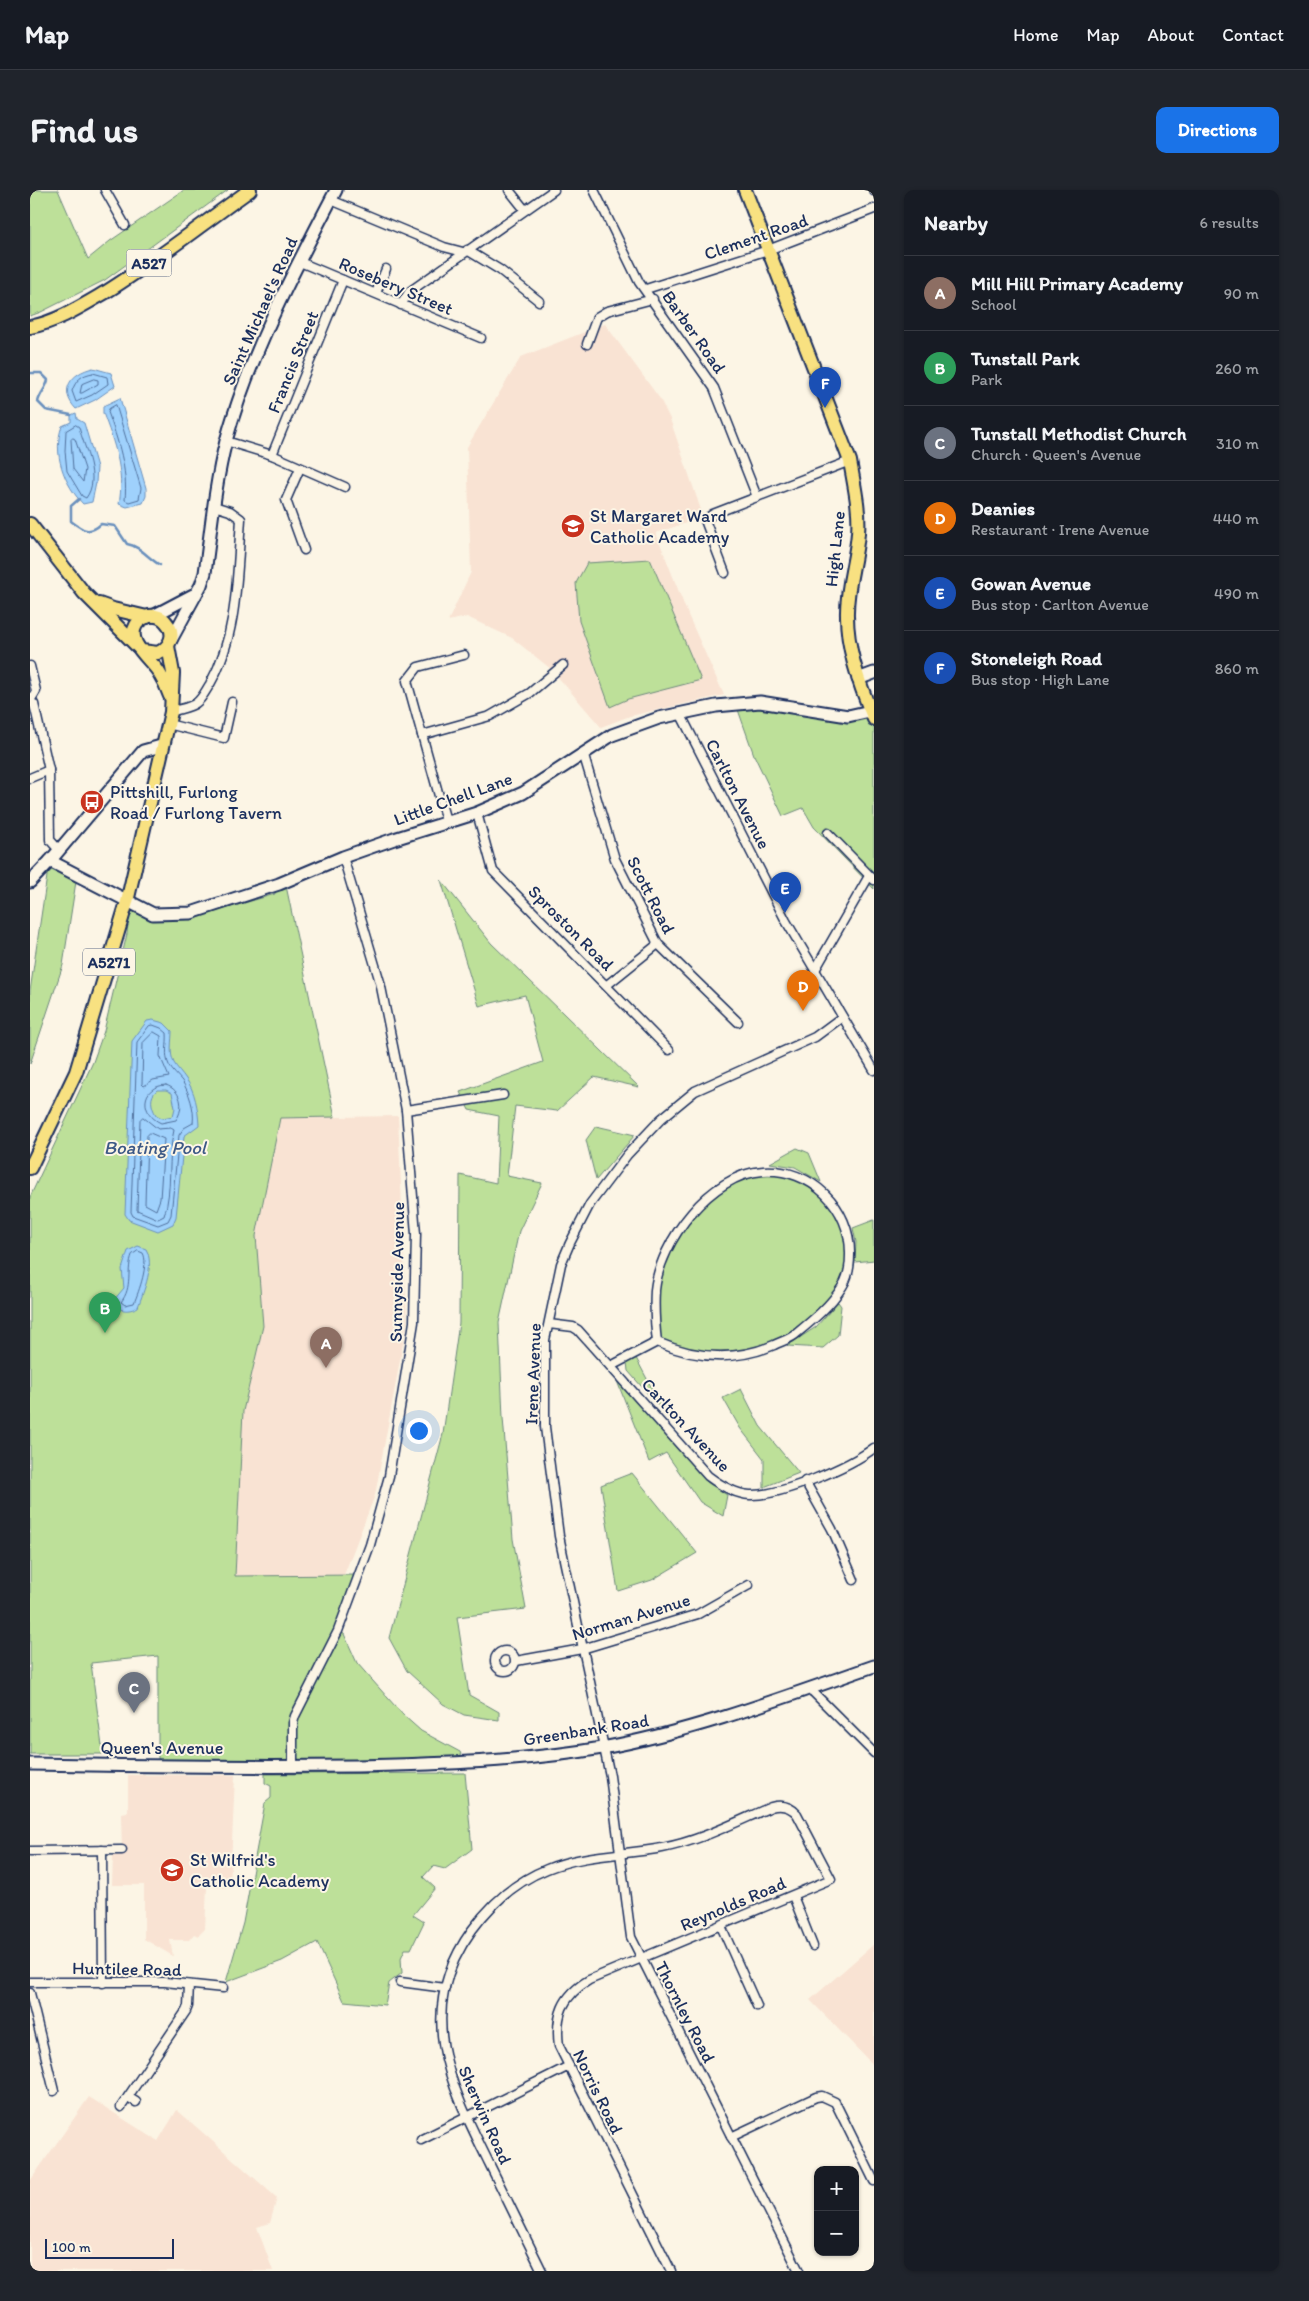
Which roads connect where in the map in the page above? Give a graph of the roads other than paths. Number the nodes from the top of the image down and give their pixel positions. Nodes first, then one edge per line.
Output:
1 (105, 190) edge
2 (250, 190) edge
3 (509, 190) edge
4 (554, 190) edge
5 (594, 190) edge
6 (745, 190) edge
7 (333, 194) edge
8 (874, 209) edge
9 (525, 210) junction
10 (120, 217) junction
11 (112, 222) dead end
12 (125, 225) dead end
13 (768, 250) junction
14 (465, 251) junction
15 (300, 262) junction
16 (386, 269) dead end
17 (343, 280) junction
18 (646, 289) junction
19 (376, 293) junction
20 (653, 299) junction
21 (539, 301) dead end
22 (401, 305) junction
23 (36, 326) edge
24 (30, 335) edge
25 (481, 338) dead end
26 (587, 344) dead end
27 (226, 441) junction
28 (272, 455) junction
29 (850, 461) junction
30 (300, 468) junction
31 (344, 487) dead end
32 (757, 497) junction
33 (214, 506) junction
34 (30, 524) edge
35 (304, 550) dead end
36 (725, 572) dead end
37 (194, 595) junction
38 (92, 601) junction
39 (150, 616) junction
40 (170, 643) junction
41 (140, 648) junction
42 (464, 655) dead end
43 (563, 665) dead end
44 (30, 666) edge
45 (874, 673) edge
46 (858, 680) junction
47 (30, 702) edge
48 (232, 702) dead end
49 (170, 713) junction
50 (680, 713) junction
51 (872, 715) edge
52 (422, 735) junction
53 (161, 746) junction
54 (583, 753) junction
55 (48, 770) junction
56 (30, 778) edge
57 (477, 813) junction
58 (446, 821) junction
59 (828, 833) dead end
60 (59, 850) junction
61 (343, 857) junction
62 (50, 861) junction
63 (872, 878) edge
64 (30, 882) edge
65 (127, 902) junction
66 (658, 944) junction
67 (815, 970) junction
68 (607, 985) junction
69 (842, 1017) junction
70 (738, 1022) dead end
71 (669, 1050) dead end
72 (874, 1070) edge
73 (503, 1095) dead end
74 (406, 1110) junction
75 (30, 1168) edge
76 (549, 1324) junction
77 (657, 1342) junction
78 (611, 1366) junction
79 (874, 1448) edge
80 (805, 1481) junction
81 (854, 1580) dead end
82 (749, 1584) dead end
83 (582, 1649) junction
84 (516, 1661) dead end
85 (874, 1666) edge
86 (809, 1688) junction
87 (604, 1748) junction
88 (874, 1754) edge
89 (30, 1764) edge
90 (294, 1767) junction
91 (102, 1850) junction
92 (122, 1850) dead end
93 (30, 1851) edge
94 (620, 1854) junction
95 (828, 1873) joint
96 (793, 1896) junction
97 (721, 1926) junction
98 (813, 1946) dead end
99 (641, 1959) junction
100 (30, 1982) edge
101 (400, 1982) dead end
102 (103, 1983) junction
103 (189, 1986) junction
104 (223, 1988) dead end
105 (445, 1988) junction
106 (30, 1993) edge
107 (757, 2006) dead end
108 (569, 2066) junction
109 (54, 2091) dead end
110 (128, 2097) junction
111 (136, 2102) dead end
112 (121, 2107) dead end
113 (467, 2118) junction
114 (731, 2138) junction
115 (421, 2140) dead end
116 (874, 2180) edge
117 (542, 2271) edge
118 (672, 2271) edge
119 (799, 2271) edge

1 - 10 street
2 - 23 main road, A527
3 - 9 street
4 - 9 street
5 - 18 street, Barber Road
6 - 13 main road, High Lane
7 - 14 street
7 - 15 street, Saint Michael's Road
8 - 13 street, Clement Road
9 - 14 street
10 - 11 street
10 - 12 street
13 - 18 street, Clement Road
13 - 29 main road, High Lane
14 - 21 street
14 - 22 street
15 - 17 street, Rosebery Street
15 - 27 street, Saint Michael's Road
16 - 19 street
17 - 19 street, Rosebery Street
17 - 28 street, Francis Street
18 - 20 street, Barber Road
19 - 22 street, Rosebery Street
20 - 26 street
20 - 32 street, Barber Road
22 - 25 street, Rosebery Street
23 - 24 main road, A527
27 - 28 street
27 - 33 street, Saint Michael's Road
28 - 30 street
29 - 32 street
29 - 46 main road, High Lane
30 - 31 street
30 - 35 street
32 - 36 street
33 - 37 street, Saint Michael's Road
33 - 49 street
34 - 38 main road
37 - 39 street
37 - 40 street, Saint Michael's Road
38 - 39 main road
38 - 41 main road
39 - 40 main road
39 - 41 main road
40 - 41 main road
40 - 49 main road, A5271
41 - 49 main road
42 - 52 street
43 - 52 street
44 - 47 street
45 - 46 street
46 - 51 main road, High Lane
47 - 55 street
48 - 49 street
49 - 53 main road, A5271
50 - 51 street, Little Chell Lane
50 - 54 street, Little Chell Lane
50 - 67 street, Carlton Avenue
52 - 58 street
53 - 60 street
53 - 65 main road, A5271
54 - 57 street, Little Chell Lane
54 - 66 street, Scott Road
55 - 56 street
55 - 60 street
57 - 58 street, Little Chell Lane
57 - 68 street, Sproston Road
58 - 61 street, Little Chell Lane
59 - 63 street
60 - 62 street
61 - 65 street, Little Chell Lane
61 - 74 street, Sunnyside Avenue
62 - 64 street
62 - 65 street, Little Chell Lane
63 - 67 street
65 - 75 main road, A5271
66 - 68 street
66 - 70 street, Scott Road
67 - 69 street, Carlton Avenue
68 - 71 street, Sproston Road
69 - 72 street, Carlton Avenue
69 - 76 street, Irene Avenue
73 - 74 street
74 - 90 street, Sunnyside Avenue
76 - 78 street, Carlton Avenue
76 - 83 street, Irene Avenue
77 - 77 street
77 - 78 street
78 - 80 street, Carlton Avenue
79 - 80 street, Carlton Avenue
80 - 81 street
82 - 83 street, Norman Avenue
83 - 84 street, Norman Avenue
83 - 87 street, Irene Avenue
85 - 86 street, Greenbank Road
86 - 87 street, Greenbank Road
86 - 88 street
87 - 90 street, Greenbank Road
87 - 94 street, Thornley Road
89 - 90 street, Queen's Avenue
91 - 92 street
91 - 93 street
91 - 102 street
94 - 95 street, Sherwin Road
94 - 99 street, Thornley Road
94 - 105 street, Sherwin Road
95 - 96 street, Reynolds Road
96 - 97 street, Reynolds Road
96 - 98 street
97 - 99 street, Reynolds Road
97 - 107 street
99 - 108 street, Norris Road
99 - 114 street, Thornley Road
100 - 102 street, Huntilee Road
101 - 105 street
102 - 103 street, Huntilee Road
103 - 104 street, Huntilee Road
103 - 110 street
105 - 113 street, Sherwin Road
106 - 109 street
108 - 113 street
108 - 118 street, Norris Road
110 - 111 street
110 - 112 street
113 - 115 street
113 - 117 street, Sherwin Road
114 - 116 street
114 - 119 street, Thornley Road

